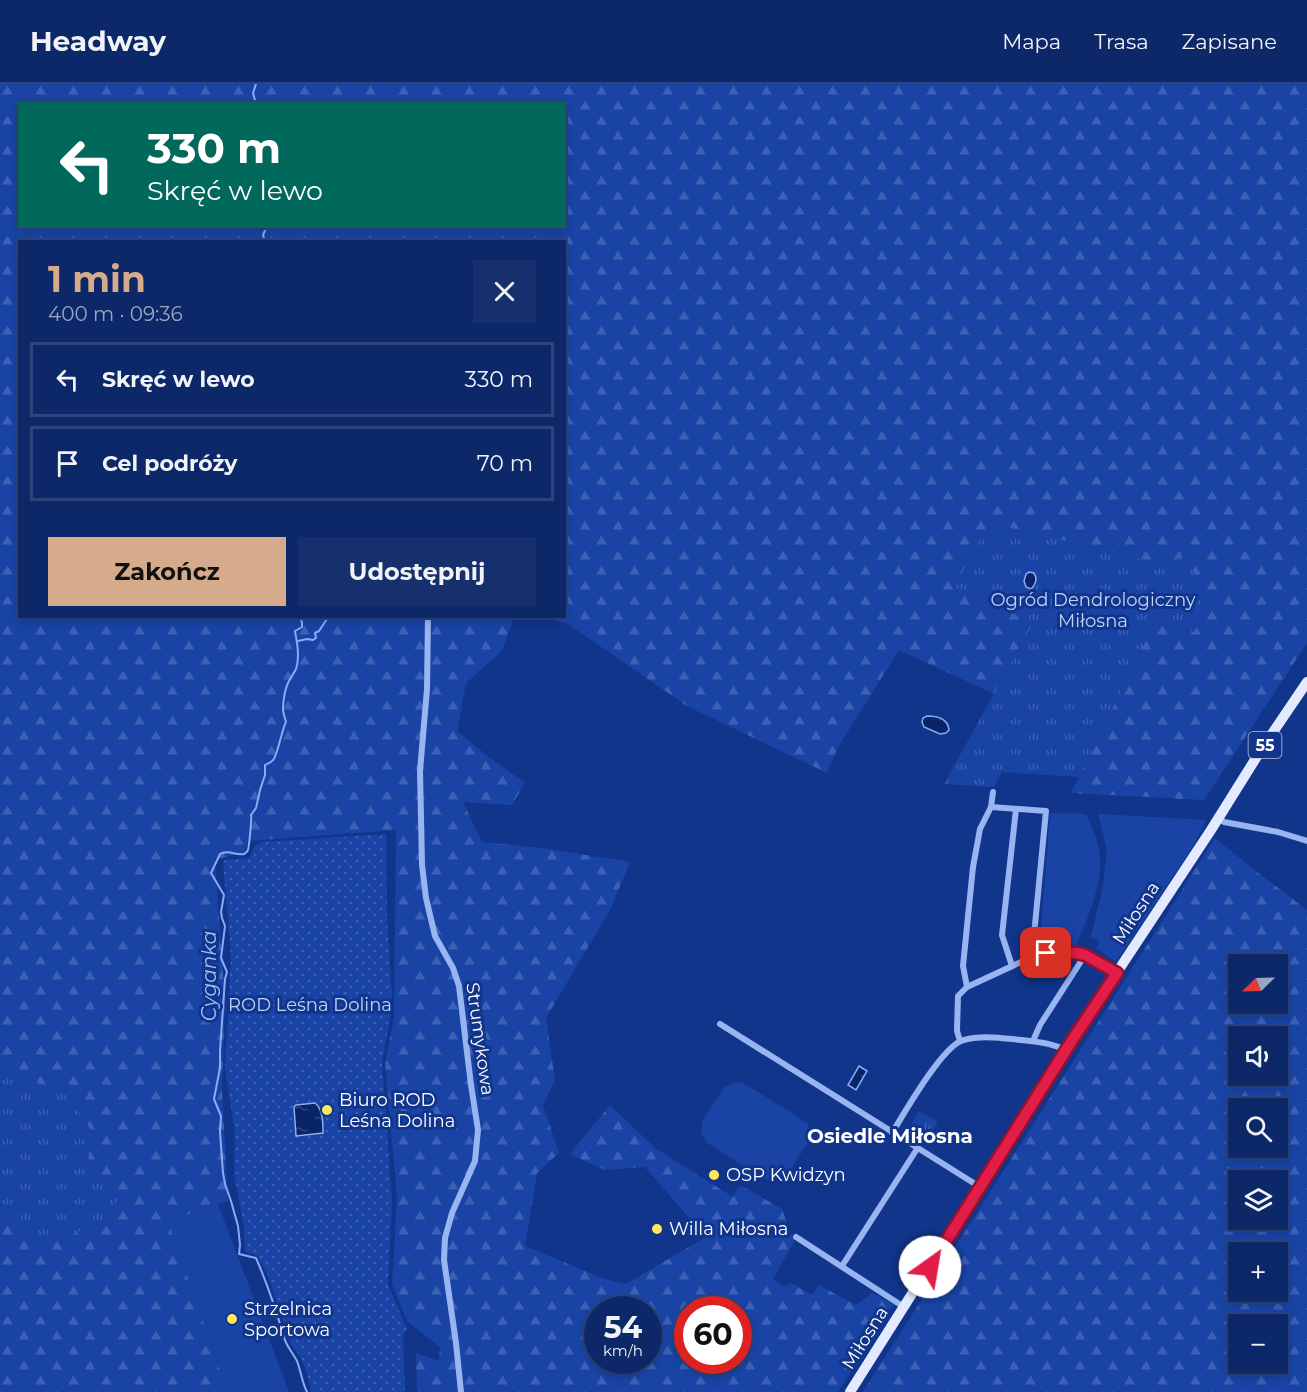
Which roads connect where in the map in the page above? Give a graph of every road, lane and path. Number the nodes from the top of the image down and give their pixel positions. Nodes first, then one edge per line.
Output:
1 (428, 618) edge
2 (1307, 682) edge
3 (993, 792) dead end
4 (991, 807) junction
5 (1016, 809) junction
6 (1221, 813) junction
7 (1307, 841) edge
8 (1036, 955) junction
9 (1085, 955) junction
10 (1012, 966) junction
11 (1117, 973) junction
12 (967, 987) junction
13 (720, 1024) dead end
14 (960, 1041) junction
15 (1033, 1041) junction
16 (1067, 1050) junction
17 (892, 1133) junction
18 (918, 1149) junction
19 (980, 1187) junction
20 (796, 1237) dead end
21 (842, 1266) junction
22 (904, 1307) junction
23 (461, 1392) edge
24 (850, 1392) edge

1 - 23 street, Strumykowa
2 - 6 main road, 55
3 - 4 street
4 - 5 street
4 - 12 street
5 - 8 street
5 - 10 street
6 - 7 street
6 - 11 main road, Miłosna / 55
8 - 9 street
8 - 10 street
9 - 11 street
9 - 15 street
10 - 12 street
11 - 16 main road, Miłosna / 55
12 - 14 street
13 - 17 street
14 - 15 street
14 - 17 street
15 - 16 street
16 - 19 main road, Miłosna / 55
17 - 18 street
18 - 19 street
18 - 21 street
19 - 22 main road, Miłosna / 55
20 - 21 street
21 - 22 street
22 - 24 main road, Miłosna / 55

